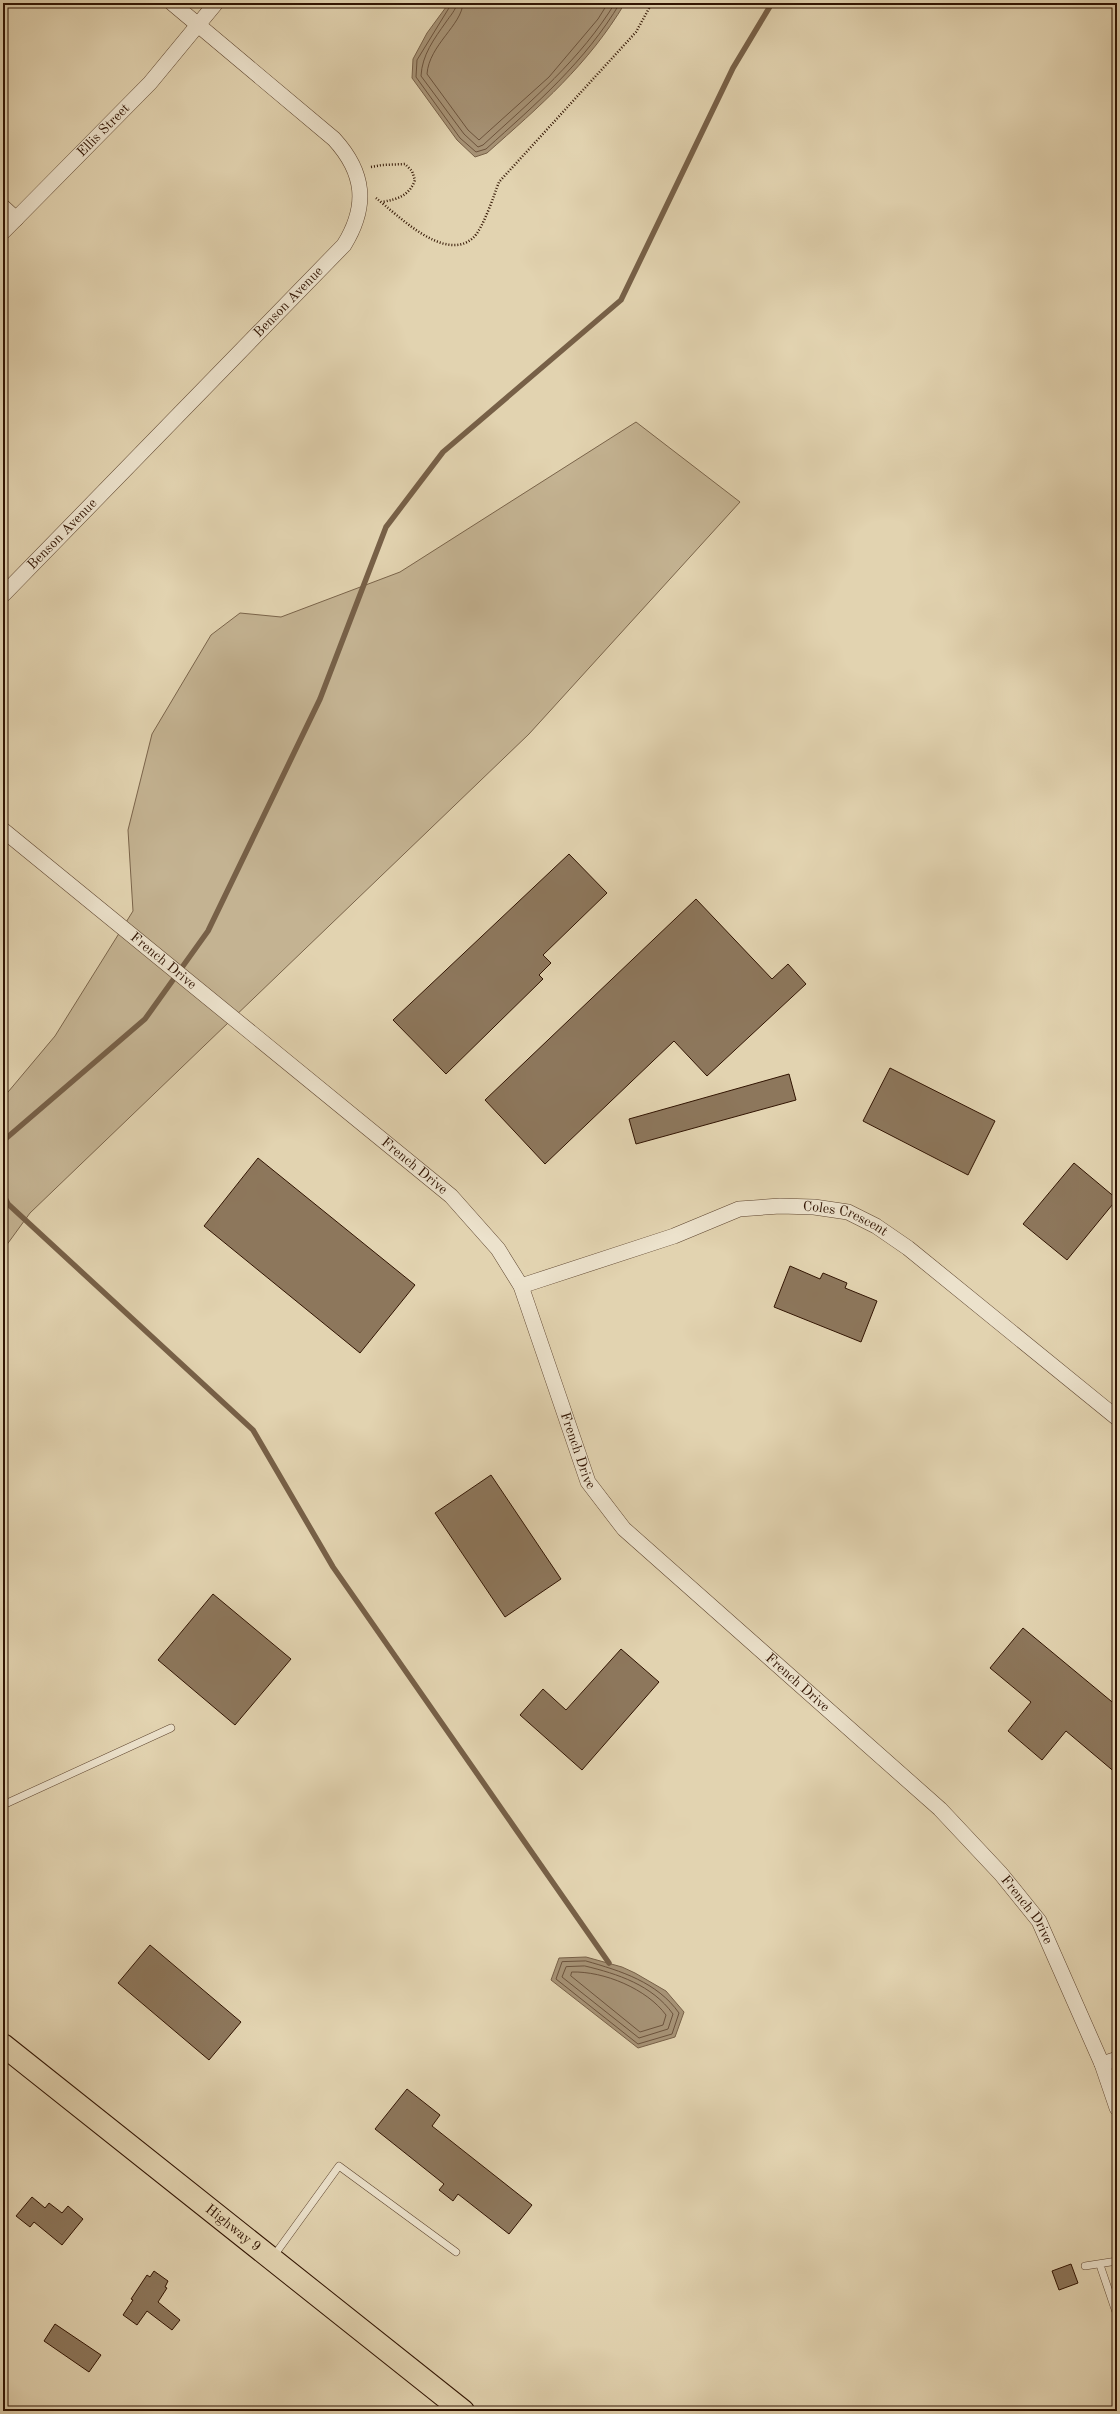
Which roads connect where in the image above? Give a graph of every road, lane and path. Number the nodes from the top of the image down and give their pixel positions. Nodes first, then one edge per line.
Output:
1 (172, 3) edge
2 (216, 3) edge
3 (652, 3) edge
4 (200, 25) junction
5 (356, 171) junction
6 (360, 195) junction
7 (381, 202) junction
8 (3, 207) edge
9 (16, 219) junction
10 (3, 232) edge
11 (3, 595) edge
12 (3, 830) edge
13 (521, 1286) junction
14 (1117, 1418) edge
15 (171, 1728) dead end
16 (3, 1805) edge
17 (3, 2045) edge
18 (1117, 2059) edge
19 (1102, 2064) junction
20 (1117, 2108) edge
21 (456, 2252) dead end
22 (271, 2259) junction
23 (1117, 2261) edge
24 (1100, 2264) junction
25 (1085, 2266) dead end
26 (1117, 2315) edge
27 (463, 2411) edge

1 - 4 street, Benson Avenue
2 - 4 street, Ellis Street
3 - 7 path
4 - 5 street, Benson Avenue
4 - 9 street, Ellis Street
5 - 6 street, Benson Avenue
5 - 7 path
6 - 7 path
6 - 11 street, Benson Avenue
8 - 9 street
9 - 10 street, Ellis Street
12 - 13 street, French Drive
13 - 14 street, Coles Crescent
13 - 19 street, French Drive
15 - 16 lane
17 - 22 highway, Highway 9
18 - 19 street
19 - 20 street, French Drive
21 - 22 lane
22 - 27 highway, Highway 9
23 - 24 lane
24 - 25 lane
24 - 26 lane

